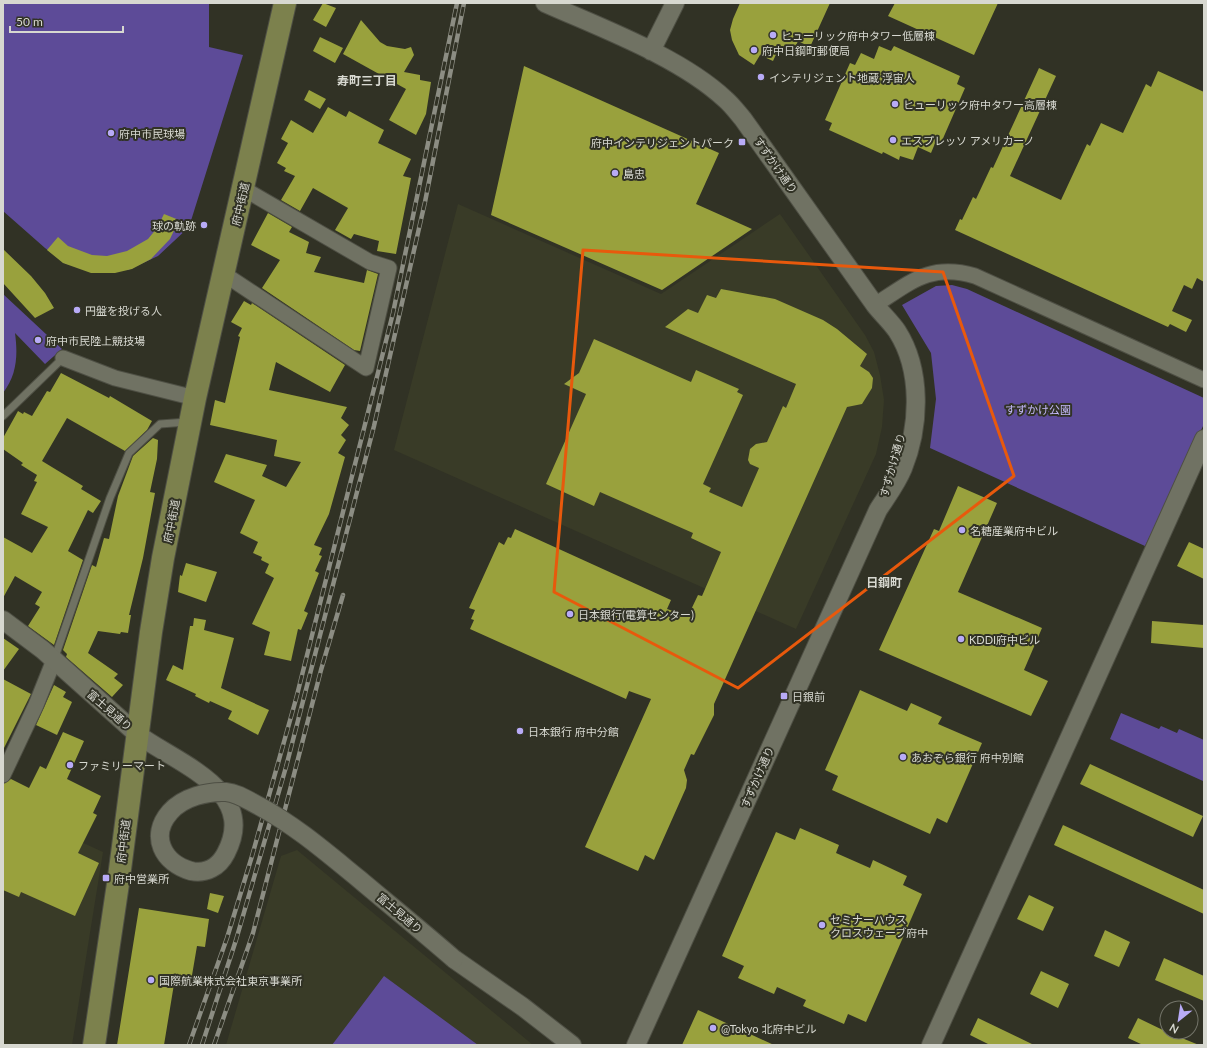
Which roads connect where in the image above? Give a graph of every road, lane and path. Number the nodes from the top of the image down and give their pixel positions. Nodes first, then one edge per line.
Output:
1 (285, 3) edge
2 (545, 3) edge
3 (675, 3) edge
4 (651, 51) junction
5 (244, 189) junction
6 (224, 274) junction
7 (875, 305) junction
8 (63, 358) joint
9 (1204, 380) edge
10 (195, 398) junction
11 (3, 416) edge
12 (191, 422) junction
13 (1204, 439) edge
14 (3, 620) edge
15 (54, 660) junction
16 (137, 734) junction
17 (3, 775) edge
18 (94, 1045) edge
19 (572, 1045) edge
20 (636, 1045) edge
21 (931, 1045) edge

1 - 5 main road, 府中街道
2 - 4 street, すずかけ通り
3 - 4 street
4 - 7 street, すずかけ通り
5 - 6 main road, 府中街道
5 - 6 street
6 - 10 main road, 府中街道
7 - 9 street
7 - 20 street, すずかけ通り
8 - 10 street
8 - 11 lane
10 - 12 main road, 府中街道
12 - 15 lane
12 - 16 main road, 府中街道
13 - 21 street
14 - 15 street, 富士見通り
15 - 16 street, 富士見通り
15 - 17 street
16 - 18 main road, 府中街道
16 - 19 street, 富士見通り, bridge

